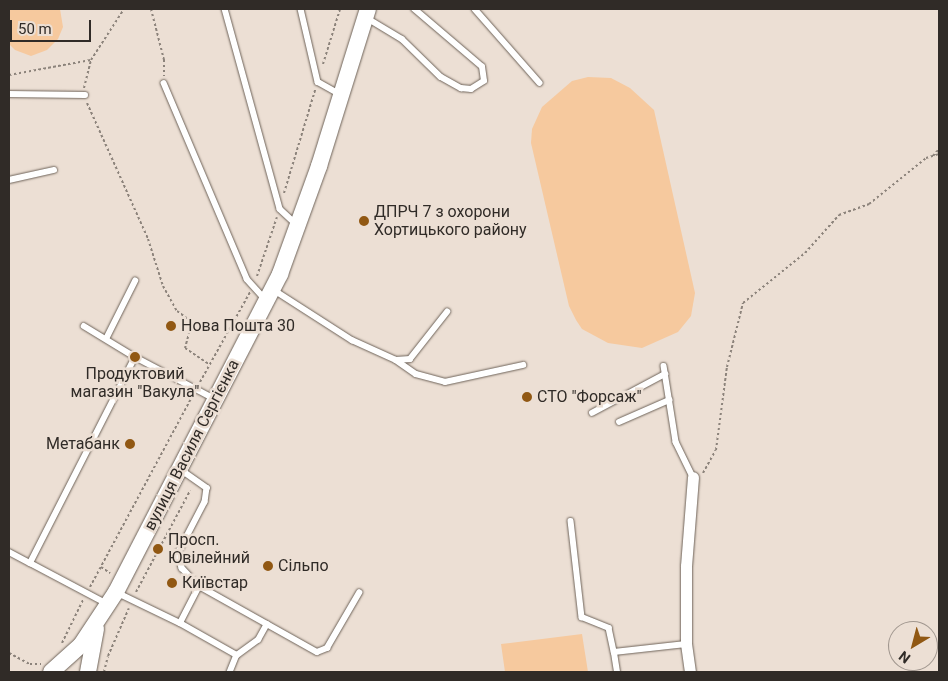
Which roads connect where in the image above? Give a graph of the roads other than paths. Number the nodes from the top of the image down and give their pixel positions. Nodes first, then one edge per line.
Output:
1 (225, 9) edge
2 (301, 9) edge
3 (414, 9) edge
4 (475, 9) edge
5 (366, 13) edge
6 (540, 82) dead end
7 (164, 84) road end
8 (9, 94) edge
9 (340, 94) junction
10 (85, 95) road end
11 (54, 170) dead end
12 (9, 180) edge
13 (299, 226) junction
14 (135, 281) dead end
15 (269, 295) junction
16 (447, 312) dead end
17 (84, 326) dead end
18 (106, 339) junction
19 (135, 356) junction
20 (396, 360) junction
21 (523, 365) dead end
22 (664, 366) dead end
23 (665, 374) junction
24 (216, 400) junction
25 (669, 400) junction
26 (592, 413) dead end
27 (619, 422) dead end
28 (180, 469) junction
29 (693, 477) joint
30 (570, 521) dead end
31 (9, 552) edge
32 (30, 563) junction
33 (199, 586) junction
34 (359, 593) dead end
35 (112, 598) junction
36 (98, 622) junction
37 (180, 623) junction
38 (267, 624) junction
39 (686, 644) junction
40 (614, 652) junction
41 (238, 655) junction
42 (49, 668) edge
43 (88, 672) edge
44 (230, 672) edge
45 (617, 672) edge
46 (690, 672) edge

1 - 13 lane
2 - 9 lane
3 - 5 lane
4 - 6 lane
5 - 9 main road, вулиця Василя Сергієнка
7 - 15 lane
8 - 10 lane
9 - 13 main road, вулиця Василя Сергієнка
11 - 12 lane
13 - 15 main road, вулиця Василя Сергієнка
14 - 18 lane
15 - 20 lane
15 - 24 main road, вулиця Василя Сергієнка
16 - 20 lane
17 - 18 lane
18 - 19 lane
19 - 24 lane
19 - 32 lane
20 - 21 lane
22 - 23 lane
23 - 25 lane
23 - 26 lane
24 - 28 main road, вулиця Василя Сергієнка
25 - 27 lane
25 - 29 lane
28 - 33 lane
28 - 35 main road, вулиця Василя Сергієнка
29 - 39 street
30 - 40 lane
31 - 32 lane
32 - 35 lane
33 - 37 lane
33 - 38 lane
34 - 38 lane
35 - 36 main road, вулиця Василя Сергієнка
35 - 37 lane
36 - 42 main road, вулиця Василя Сергієнка
36 - 43 main road, вулиця Василя Сергієнка
37 - 41 lane
38 - 41 lane
39 - 40 lane
39 - 46 street
40 - 45 lane
41 - 44 lane

